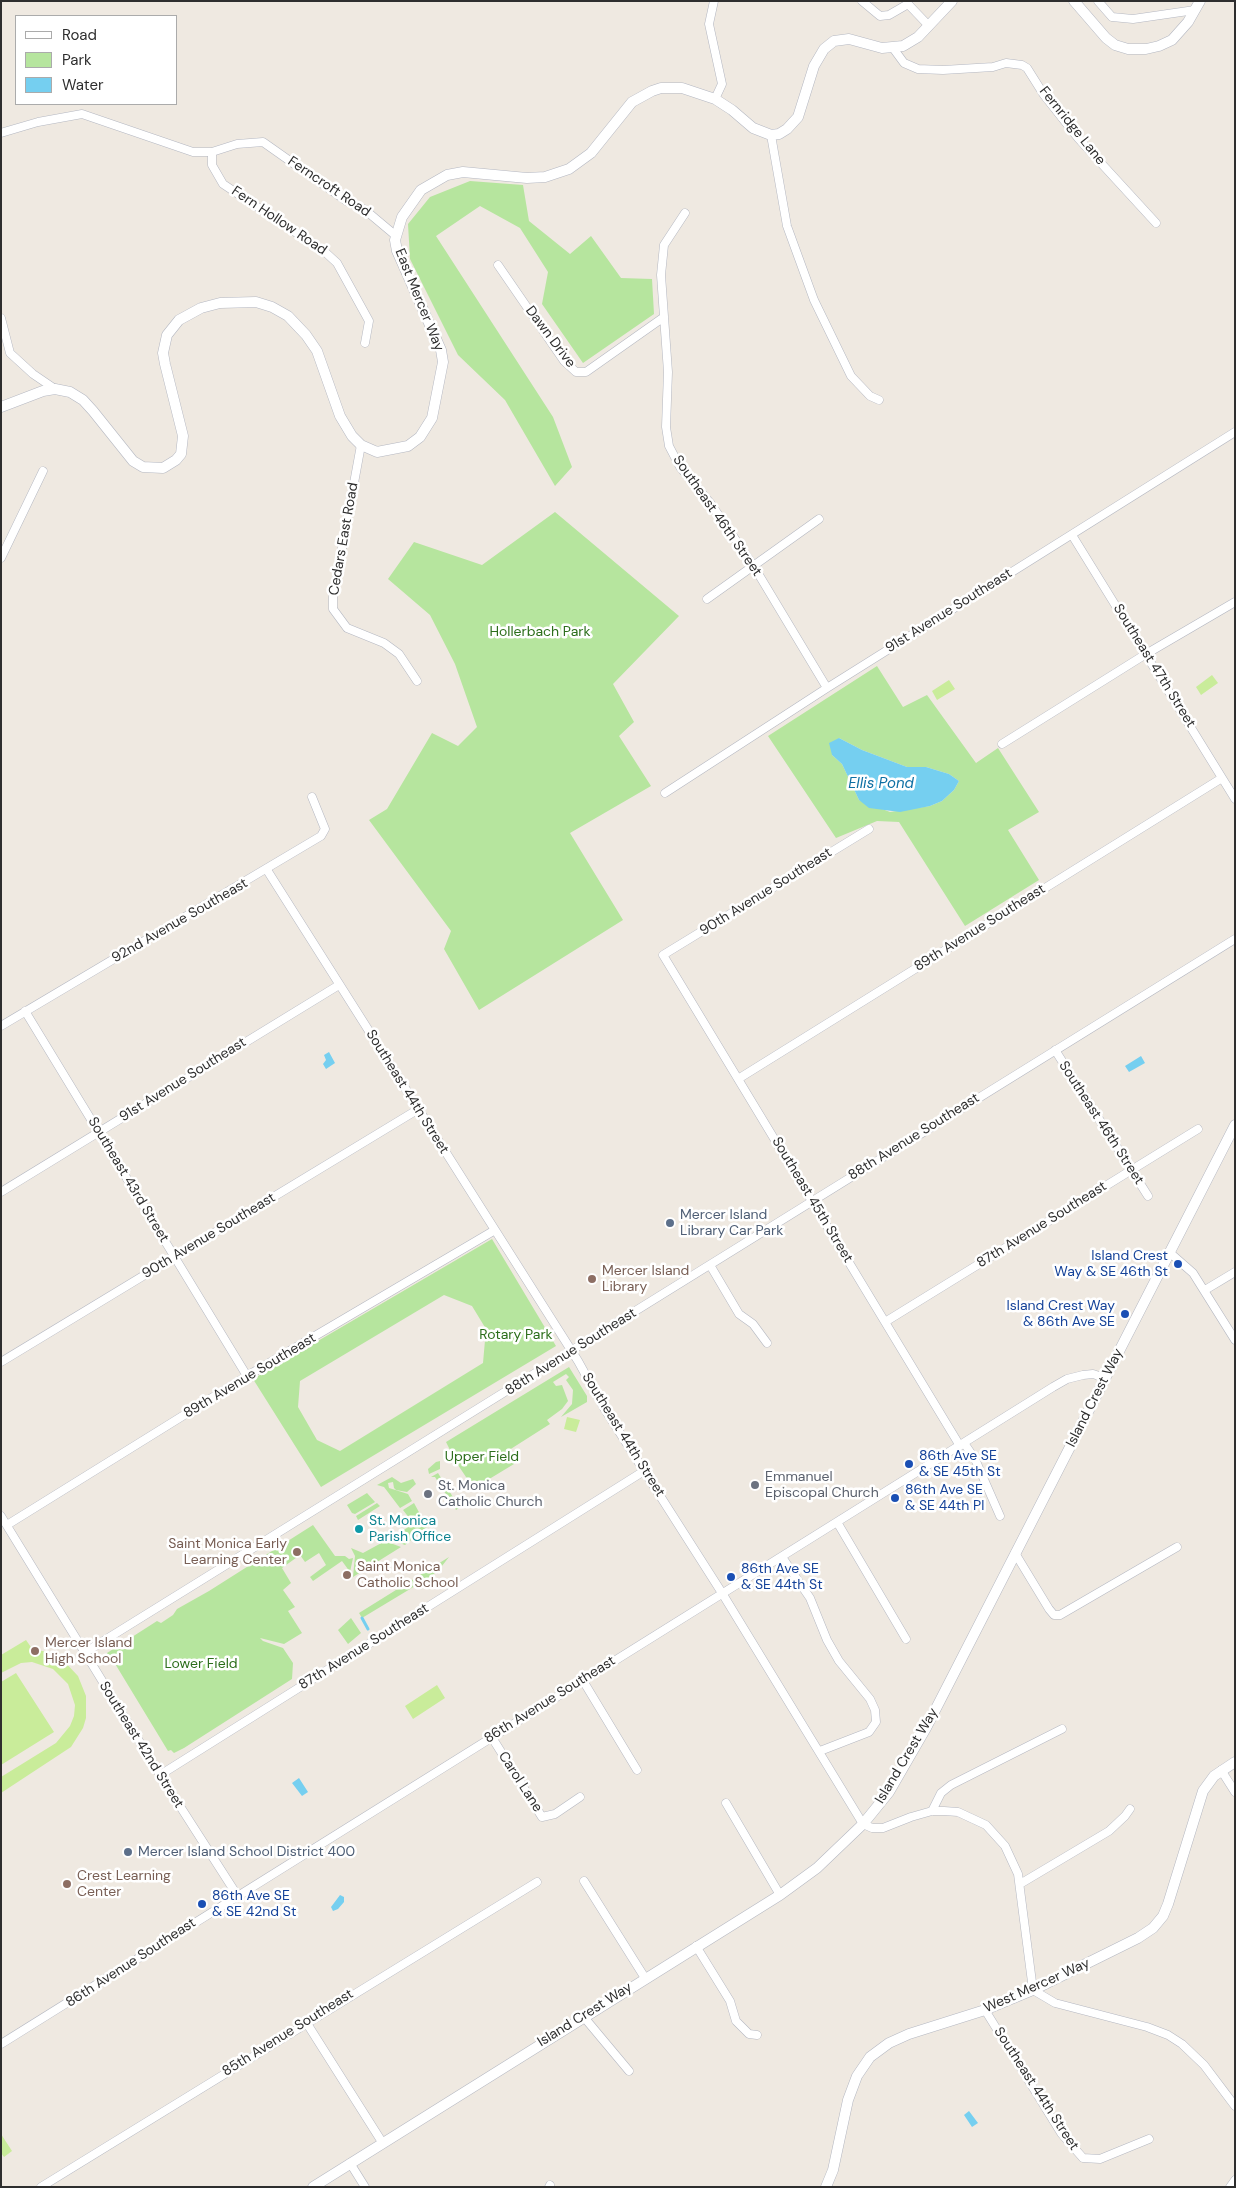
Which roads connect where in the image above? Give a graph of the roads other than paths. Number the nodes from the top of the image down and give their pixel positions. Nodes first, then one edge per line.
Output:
1 (714, 1) edge
2 (862, 1) edge
3 (952, 1) edge
4 (1074, 1) edge
5 (1098, 1) edge
6 (1198, 6) edge
7 (929, 26) junction
8 (893, 48) junction
9 (715, 99) junction
10 (1, 133) edge
11 (770, 135) junction
12 (212, 152) junction
13 (685, 213) dead end
14 (1156, 223) dead end
15 (395, 235) junction
16 (498, 265) dead end
17 (664, 317) junction
18 (1, 318) edge
19 (365, 344) dead end
20 (55, 389) junction
21 (879, 400) dead end
22 (1, 407) edge
23 (1235, 432) edge
24 (361, 445) junction
25 (43, 471) dead end
26 (819, 519) dead end
27 (1072, 534) junction
28 (1, 558) edge
29 (753, 564) junction
30 (707, 599) dead end
31 (1235, 602) edge
32 (1146, 654) junction
33 (417, 681) dead end
34 (827, 688) junction
35 (1002, 744) dead end
36 (1222, 778) junction
37 (665, 793) dead end
38 (312, 797) dead end
39 (1235, 799) edge
40 (869, 829) dead end
41 (267, 870) junction
42 (1235, 938) edge
43 (663, 955) joint
44 (339, 985) junction
45 (25, 1011) junction
46 (1, 1026) edge
47 (1055, 1050) junction
48 (738, 1079) junction
49 (417, 1110) junction
50 (1235, 1125) edge
51 (1198, 1129) dead end
52 (99, 1132) junction
53 (1131, 1170) junction
54 (1, 1192) edge
55 (1148, 1196) dead end
56 (813, 1200) junction
57 (495, 1230) junction
58 (1169, 1252) junction
59 (174, 1257) junction
60 (710, 1265) junction
61 (1233, 1276) edge
62 (1205, 1290) junction
63 (886, 1322) junction
64 (1235, 1340) edge
65 (766, 1343) dead end
66 (572, 1352) junction
67 (1, 1362) edge
68 (247, 1376) junction
69 (1105, 1378) junction
70 (962, 1444) junction
71 (644, 1471) junction
72 (1, 1516) edge
73 (1000, 1516) dead end
74 (837, 1522) junction
75 (7, 1525) junction
76 (1177, 1548) dead end
77 (1015, 1553) junction
78 (782, 1557) junction
79 (722, 1592) junction
80 (906, 1639) dead end
81 (84, 1653) junction
82 (582, 1679) junction
83 (1062, 1729) dead end
84 (491, 1736) junction
85 (820, 1751) junction
86 (1235, 1762) edge
87 (637, 1770) dead end
88 (1221, 1770) junction
89 (160, 1775) junction
90 (1235, 1792) edge
91 (580, 1797) dead end
92 (726, 1803) dead end
93 (1130, 1809) dead end
94 (932, 1811) junction
95 (863, 1824) junction
96 (584, 1881) dead end
97 (537, 1882) dead end
98 (1020, 1884) junction
99 (237, 1895) junction
100 (780, 1896) junction
101 (696, 1946) junction
102 (645, 1978) junction
103 (1034, 1990) junction
104 (985, 2010) junction
105 (583, 2016) junction
106 (306, 2022) junction
107 (757, 2035) dead end
108 (1, 2044) edge
109 (629, 2071) dead end
110 (1235, 2106) edge
111 (1149, 2139) dead end
112 (382, 2142) junction
113 (350, 2163) junction
114 (1235, 2180) edge
115 (41, 2187) edge
116 (313, 2187) edge
117 (365, 2187) edge
118 (826, 2187) edge
119 (1230, 2187) edge

1 - 9 street
2 - 7 street
3 - 7 street
4 - 6 street
5 - 6 street
7 - 8 street
8 - 11 street
8 - 14 street, Fernridge Lane
9 - 11 street, East Mercer Way
9 - 15 street, East Mercer Way
10 - 12 street, Ferncroft Road
11 - 21 street
12 - 15 street, Ferncroft Road
12 - 19 street, Fern Hollow Road
13 - 17 street, Southeast 46th Street
15 - 24 street, East Mercer Way
16 - 17 street, Dawn Drive
17 - 29 street, Southeast 46th Street
18 - 20 street
20 - 22 street
20 - 24 street
23 - 27 street, 91st Avenue Southeast
24 - 33 street, Cedars East Road
25 - 28 street
26 - 29 street
27 - 32 street, Southeast 47th Street
27 - 34 street, 91st Avenue Southeast
29 - 30 street
29 - 34 street, Southeast 46th Street
31 - 32 street
32 - 35 street
32 - 36 street, Southeast 47th Street
34 - 37 street, 91st Avenue Southeast
36 - 39 street, Southeast 47th Street
36 - 48 street, 89th Avenue Southeast
38 - 41 street, 92nd Avenue Southeast
40 - 43 street, 90th Avenue Southeast
41 - 44 street, Southeast 44th Street
41 - 45 street, 92nd Avenue Southeast
42 - 47 street, 88th Avenue Southeast
43 - 48 street, Southeast 45th Street
44 - 49 street, Southeast 44th Street
44 - 52 street, 91st Avenue Southeast
45 - 46 street, 92nd Avenue Southeast
45 - 52 street, Southeast 43rd Street
47 - 53 street, Southeast 46th Street
47 - 56 street, 88th Avenue Southeast
48 - 56 street, Southeast 45th Street
49 - 57 street, Southeast 44th Street
49 - 59 street, 90th Avenue Southeast
50 - 58 street, Island Crest Way
51 - 53 street, 87th Avenue Southeast
52 - 54 street, 91st Avenue Southeast
52 - 59 street, Southeast 43rd Street
53 - 55 street, Southeast 46th Street
53 - 63 street, 87th Avenue Southeast
56 - 60 street, 88th Avenue Southeast
56 - 63 street, Southeast 45th Street
57 - 66 street, Southeast 44th Street
57 - 68 street, 89th Avenue Southeast
58 - 62 street
58 - 69 street, Island Crest Way
59 - 67 street, 90th Avenue Southeast
59 - 68 street, Southeast 43rd Street
60 - 65 street
60 - 66 street, 88th Avenue Southeast
61 - 62 street
62 - 64 street
63 - 70 street, Southeast 45th Street
66 - 71 street, Southeast 44th Street
66 - 81 street, 88th Avenue Southeast
68 - 75 street, 89th Avenue Southeast
69 - 70 street, 86th Avenue Southeast
69 - 77 street, Island Crest Way
70 - 73 street, Southeast 45th Street
70 - 74 street, 86th Avenue Southeast
71 - 79 street, Southeast 44th Street
71 - 89 street, 87th Avenue Southeast
72 - 75 street, Southeast 42nd Street
74 - 78 street, 86th Avenue Southeast
74 - 80 street
75 - 81 street, Southeast 42nd Street
76 - 77 street
77 - 95 street, Island Crest Way
78 - 79 street, 86th Avenue Southeast
78 - 85 street
79 - 82 street, 86th Avenue Southeast
79 - 85 street, Southeast 44th Street
81 - 89 street, Southeast 42nd Street
82 - 84 street, 86th Avenue Southeast
82 - 87 street
83 - 94 street
84 - 91 street, Carol Lane
84 - 99 street, 86th Avenue Southeast
85 - 95 street, Southeast 44th Street
86 - 88 street, West Mercer Way
88 - 90 street
88 - 103 street, West Mercer Way
89 - 99 street, Southeast 42nd Street
92 - 100 street
93 - 98 street
94 - 95 street
94 - 98 street
95 - 100 street, Island Crest Way
96 - 102 street
97 - 106 street, 85th Avenue Southeast
98 - 103 street
99 - 108 street, 86th Avenue Southeast
100 - 101 street, Island Crest Way
101 - 102 street, Island Crest Way
101 - 107 street
102 - 105 street, Island Crest Way
103 - 104 street, West Mercer Way
103 - 110 street
104 - 111 street, Southeast 44th Street
104 - 118 street, West Mercer Way
105 - 109 street
105 - 112 street, Island Crest Way
106 - 112 street
106 - 115 street, 85th Avenue Southeast
112 - 113 street, Island Crest Way
113 - 116 street, Island Crest Way
113 - 117 street
114 - 119 street

